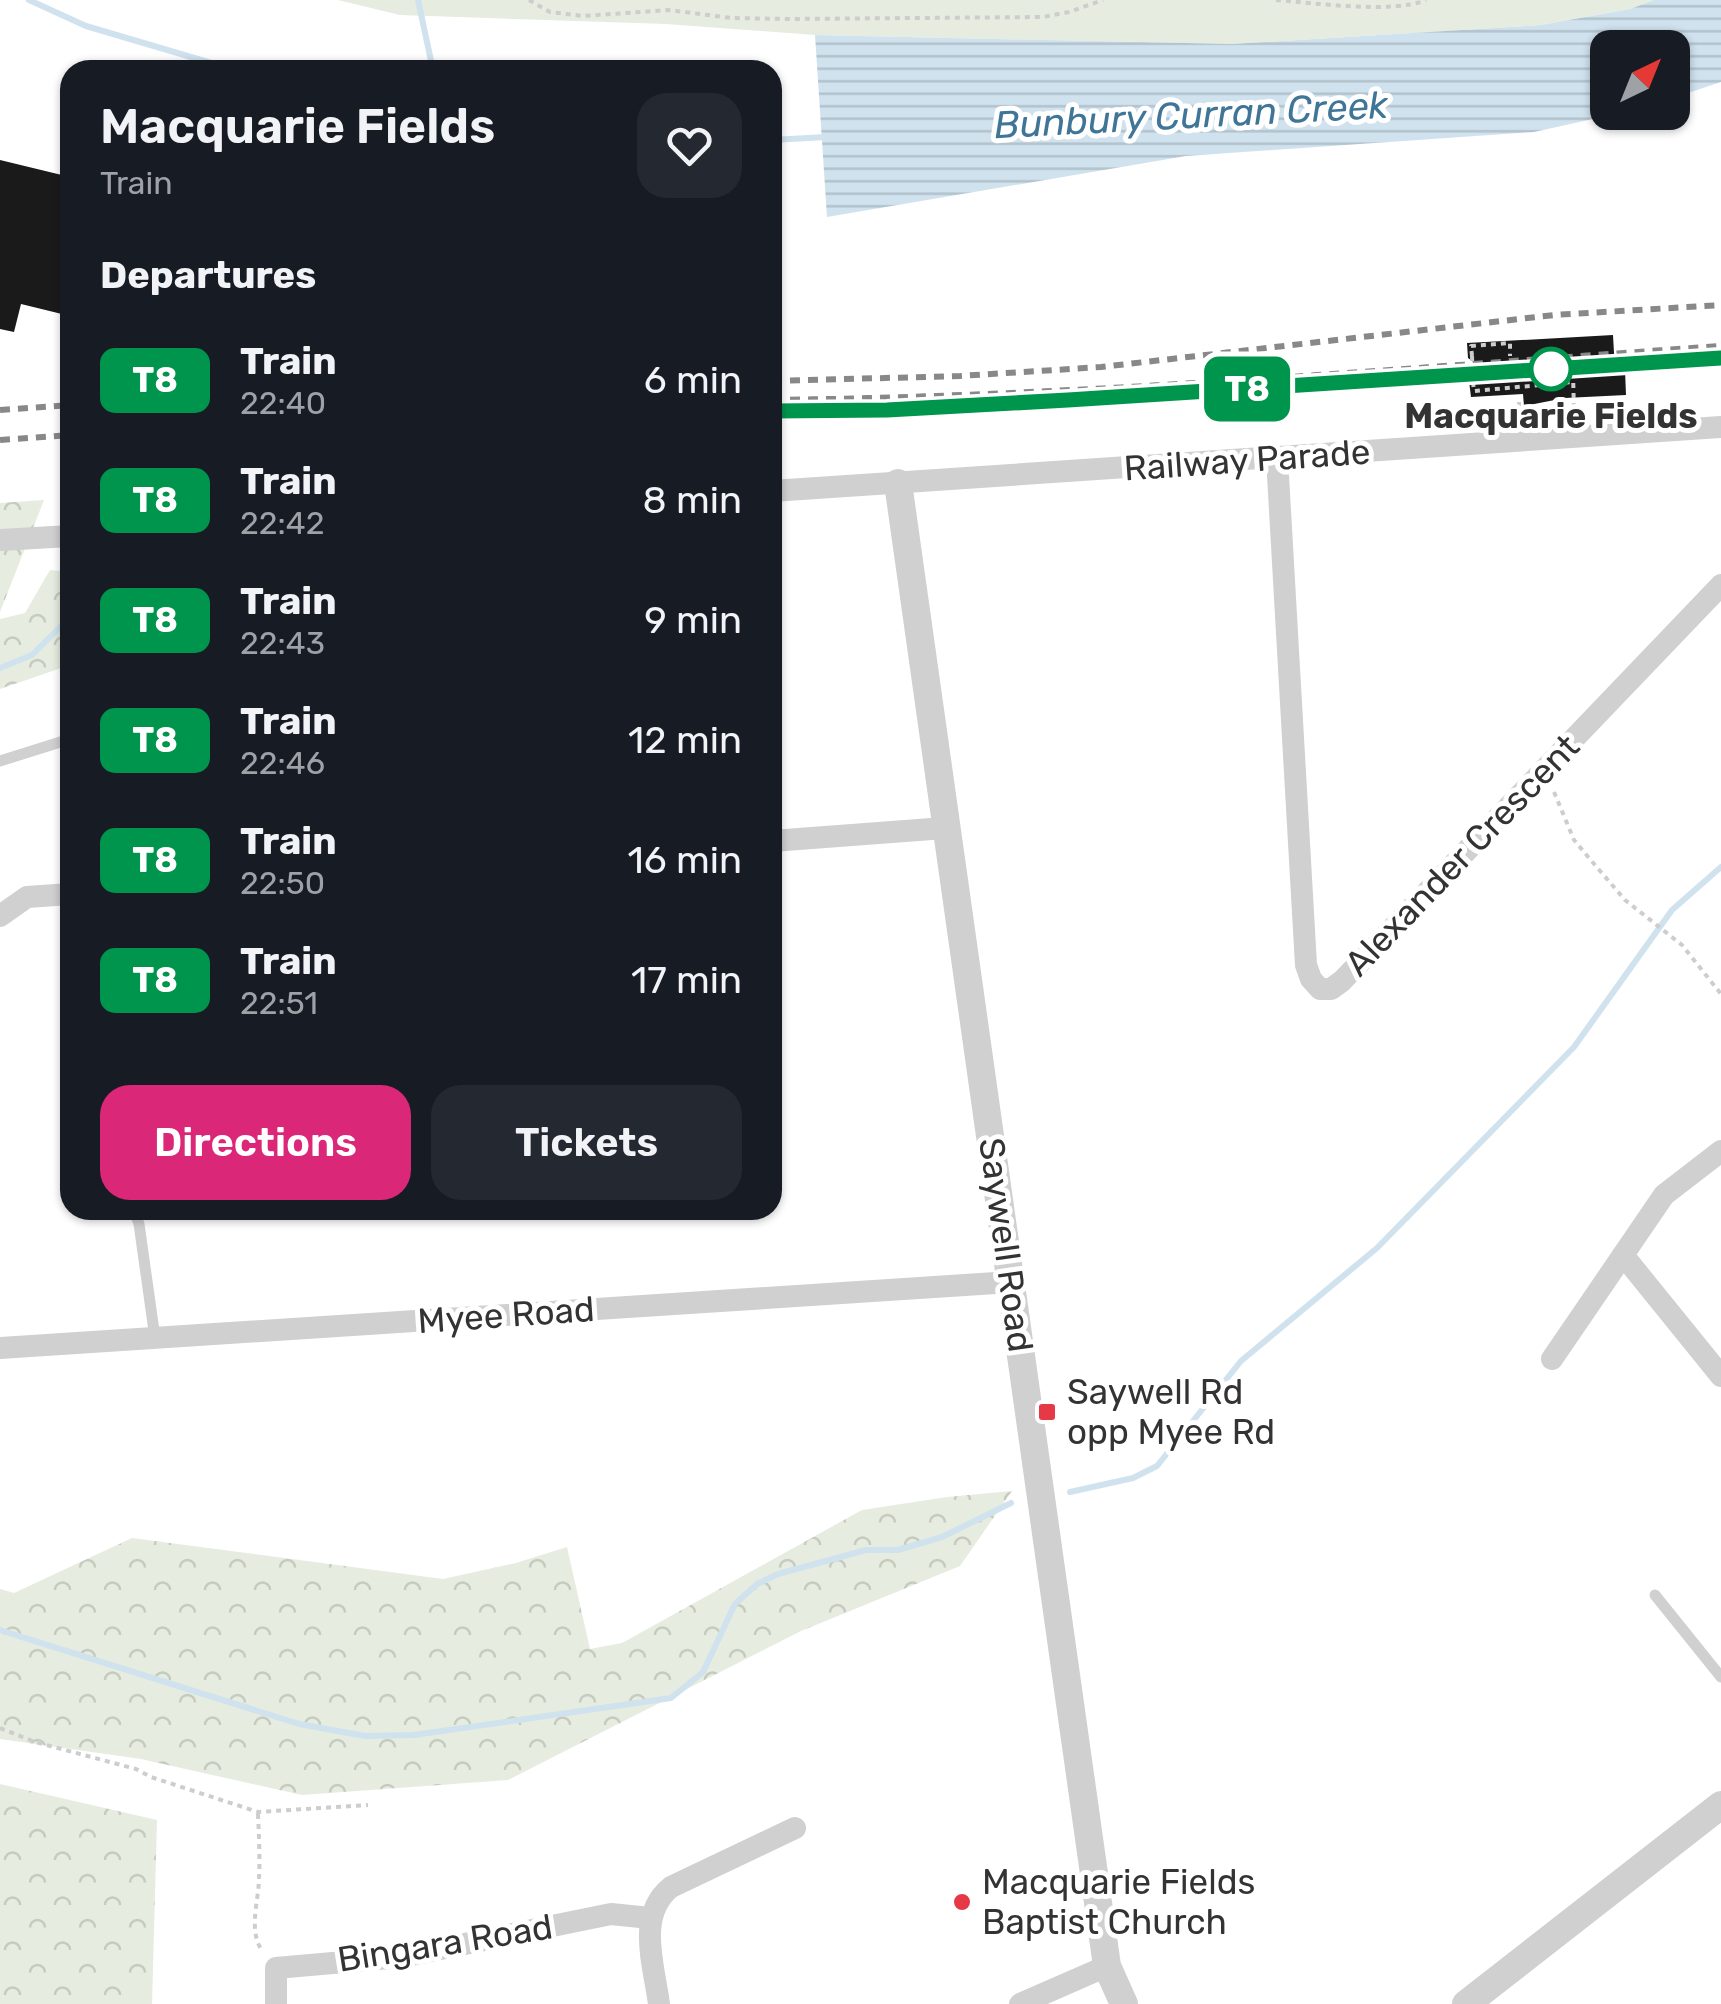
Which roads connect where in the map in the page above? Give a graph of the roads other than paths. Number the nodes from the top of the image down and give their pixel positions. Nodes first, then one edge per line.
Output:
1 (1721, 427) edge
2 (1277, 458) junction
3 (898, 483) junction
4 (782, 490) edge
5 (60, 537) edge
6 (0, 540) edge
7 (1721, 585) edge
8 (60, 742) edge
9 (0, 761) edge
10 (945, 828) junction
11 (782, 840) edge
12 (60, 895) edge
13 (0, 916) edge
14 (1721, 1151) edge
15 (138, 1220) edge
16 (1623, 1255) junction
17 (1012, 1282) junction
18 (155, 1338) junction
19 (0, 1348) edge
20 (1552, 1359) dead end
21 (1721, 1376) edge
22 (1655, 1594) dead end
23 (1721, 1677) edge
24 (1721, 1805) edge
25 (796, 1828) dead end
26 (650, 1918) junction
27 (1107, 1966) junction
28 (1030, 2001) edge
29 (276, 2004) edge
30 (659, 2004) edge
31 (1124, 2004) edge
32 (1466, 2004) edge

1 - 2 street, Railway Parade
2 - 3 street, Railway Parade
2 - 7 street, Alexander Crescent
3 - 4 street, Railway Parade
3 - 10 street, Saywell Road
5 - 6 street
8 - 9 lane
10 - 11 street
10 - 17 street, Saywell Road
12 - 13 street
14 - 16 street
15 - 18 lane
16 - 20 street
16 - 21 street
17 - 18 street, Myee Road
17 - 27 street, Saywell Road
18 - 19 street, Myee Road
22 - 23 lane
24 - 32 street
25 - 26 street
26 - 29 street, Bingara Road
26 - 30 street
27 - 28 street
27 - 31 street, Saywell Road

